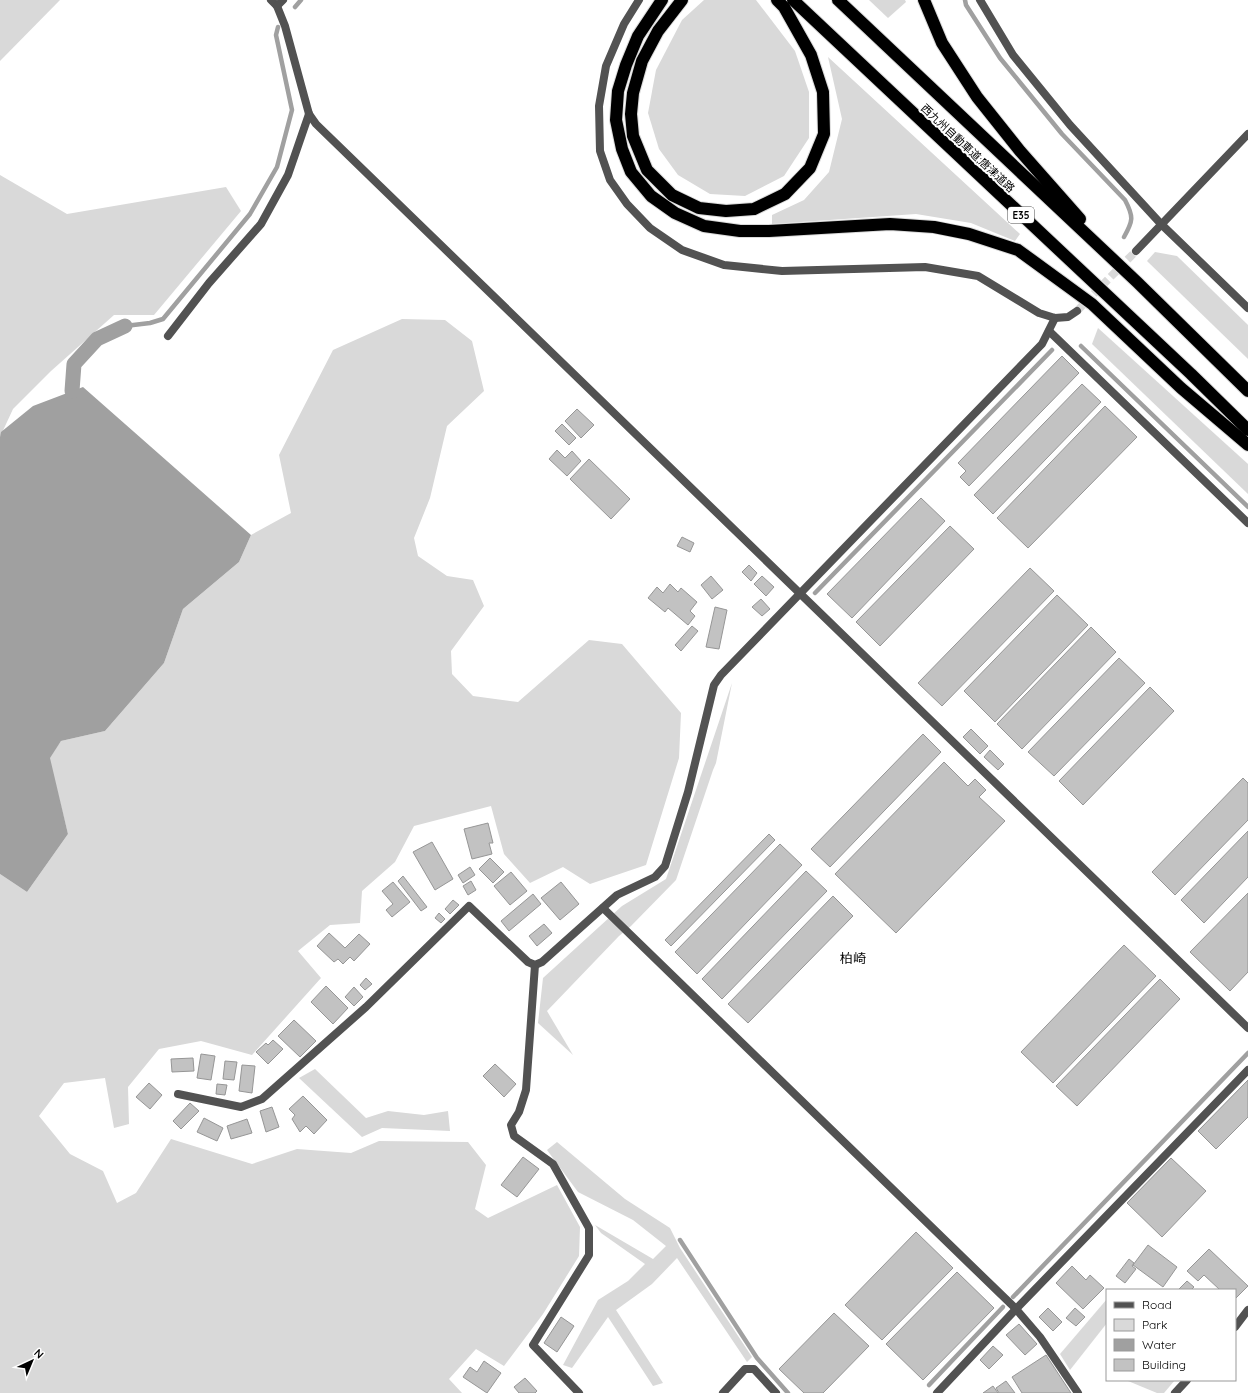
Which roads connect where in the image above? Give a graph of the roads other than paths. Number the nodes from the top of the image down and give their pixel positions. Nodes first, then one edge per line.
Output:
1 (639, 0) edge
2 (662, 0) edge
3 (682, 0) edge
4 (778, 0) edge
5 (793, 0) edge
6 (838, 0) edge
7 (924, 0) edge
8 (980, 0) edge
9 (277, 2) edge
10 (309, 114) junction
11 (1248, 134) edge
12 (1161, 224) junction
13 (1136, 251) tunnel mouth
14 (1137, 282) junction
15 (1248, 308) edge
16 (1077, 311) tunnel mouth
17 (1055, 318) junction
18 (1049, 331) junction
19 (168, 336) dead end
20 (1248, 391) edge
21 (1248, 430) edge
22 (1248, 445) edge
23 (1248, 523) edge
24 (800, 593) junction
25 (603, 908) junction
26 (535, 965) junction
27 (1248, 1028) edge
28 (1248, 1070) edge
29 (178, 1094) dead end
30 (1016, 1309) junction
31 (1248, 1310) edge
32 (1236, 1325) edge
33 (1186, 1381) edge
34 (579, 1393) edge
35 (723, 1393) edge
36 (776, 1393) edge
37 (937, 1393) edge
38 (1078, 1393) edge
39 (1175, 1393) edge

1 - 17 street
2 - 22 highway
3 - 4 highway
5 - 21 highway, 西九州自動車道;唐津道路 / E35
6 - 14 highway, 西九州自動車道;唐津道路 / E35
7 - 14 highway
8 - 12 street
9 - 10 street
10 - 19 street
10 - 24 street
11 - 12 street
12 - 13 street
12 - 15 street
14 - 20 highway, 西九州自動車道;唐津道路 / E35
16 - 17 street
17 - 18 street
18 - 23 street
18 - 24 street
24 - 25 street
24 - 27 street
25 - 26 street
25 - 30 street
26 - 29 street
26 - 34 street
28 - 30 street
30 - 37 street
30 - 38 street
31 - 32 street
33 - 39 street
35 - 36 street

